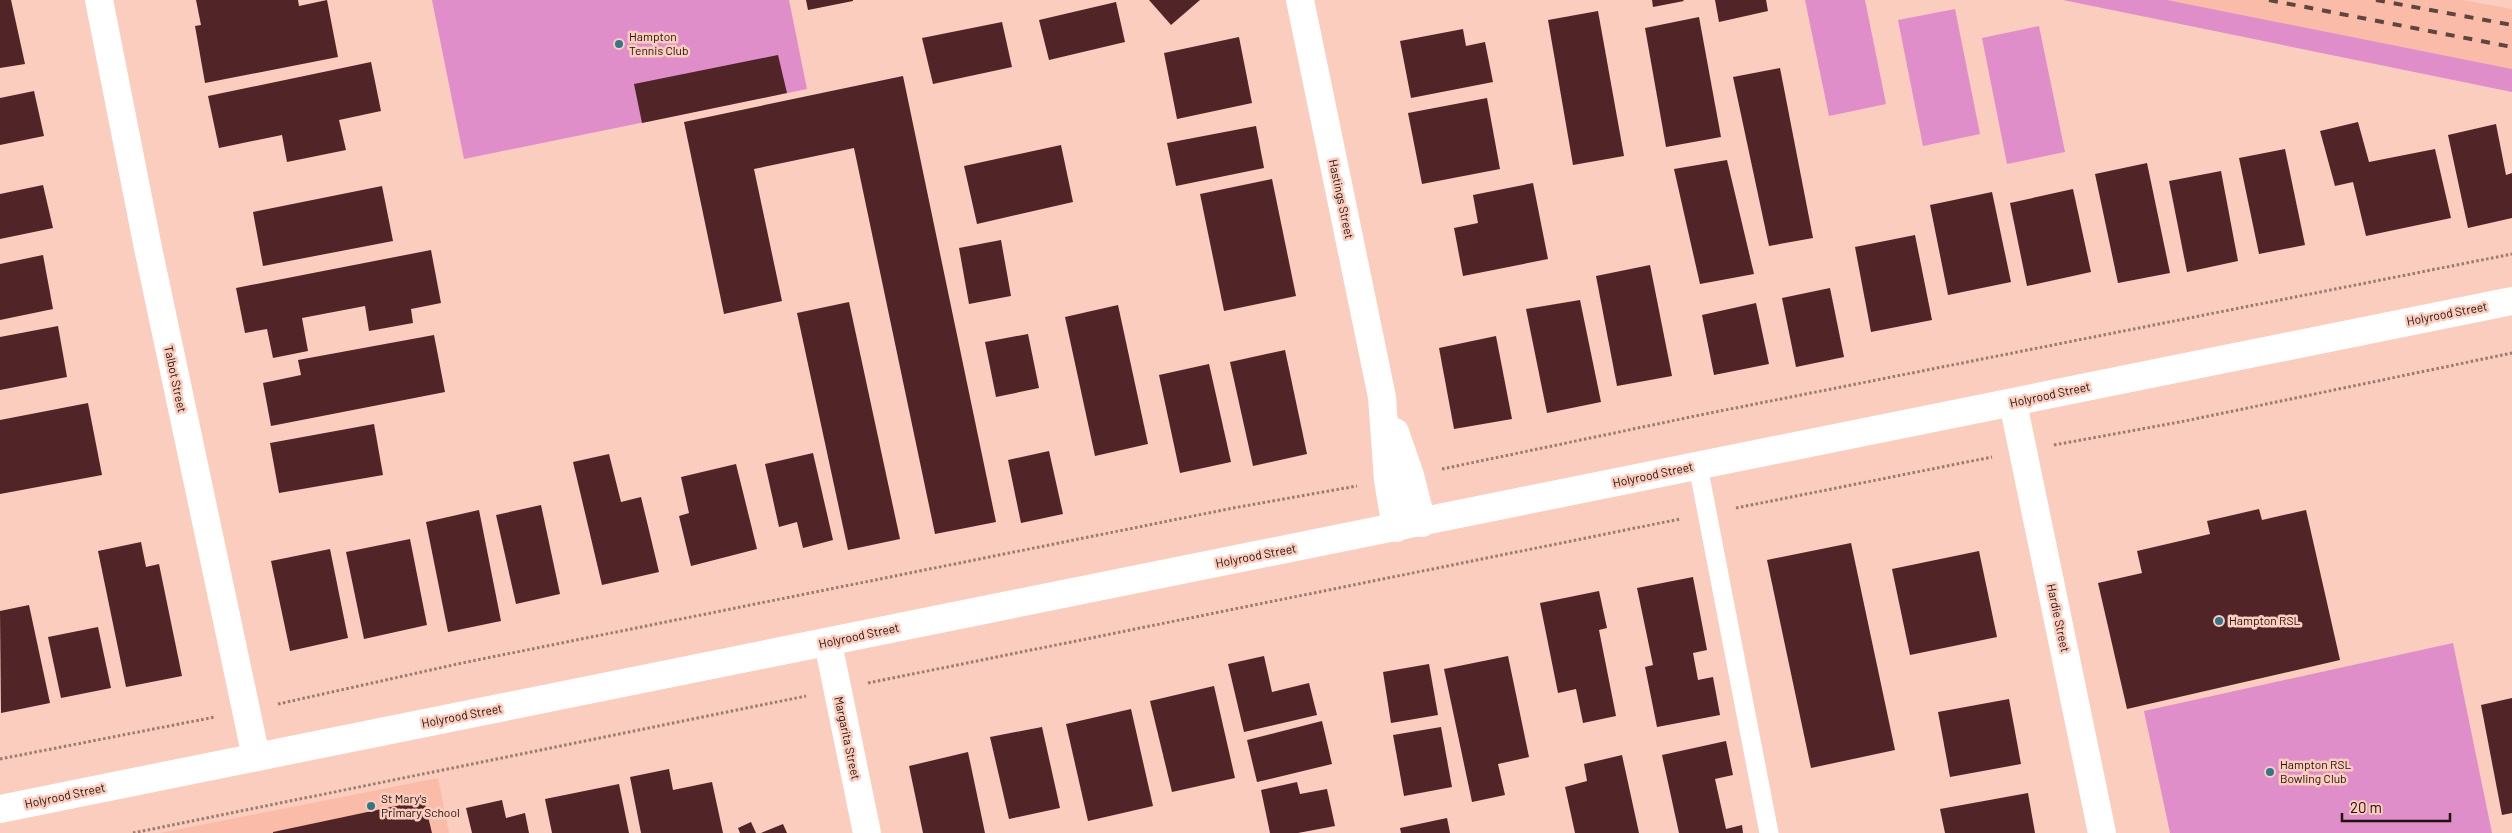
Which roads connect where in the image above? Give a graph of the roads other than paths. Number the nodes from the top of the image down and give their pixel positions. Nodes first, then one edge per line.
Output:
1 (99, 0) edge
2 (1300, 0) edge
3 (2512, 301) edge
4 (2012, 403) junction
5 (1698, 466) junction
6 (1399, 478) junction
7 (1422, 522) junction
8 (1396, 528) junction
9 (828, 643) junction
10 (256, 757) junction
11 (0, 809) edge
12 (867, 833) edge
13 (1768, 833) edge
14 (2102, 833) edge

1 - 10 street, Talbot Street
2 - 6 street, Hastings Street
3 - 4 street, Holyrood Street
4 - 5 street, Holyrood Street
4 - 14 street, Hardie Street
5 - 7 street, Holyrood Street
5 - 13 lane
6 - 7 street, Hastings Street
6 - 8 street, Hastings Street
7 - 8 street, Holyrood Street
8 - 9 street, Holyrood Street
9 - 10 street, Holyrood Street
9 - 12 street, Margarita Street
10 - 11 street, Holyrood Street

